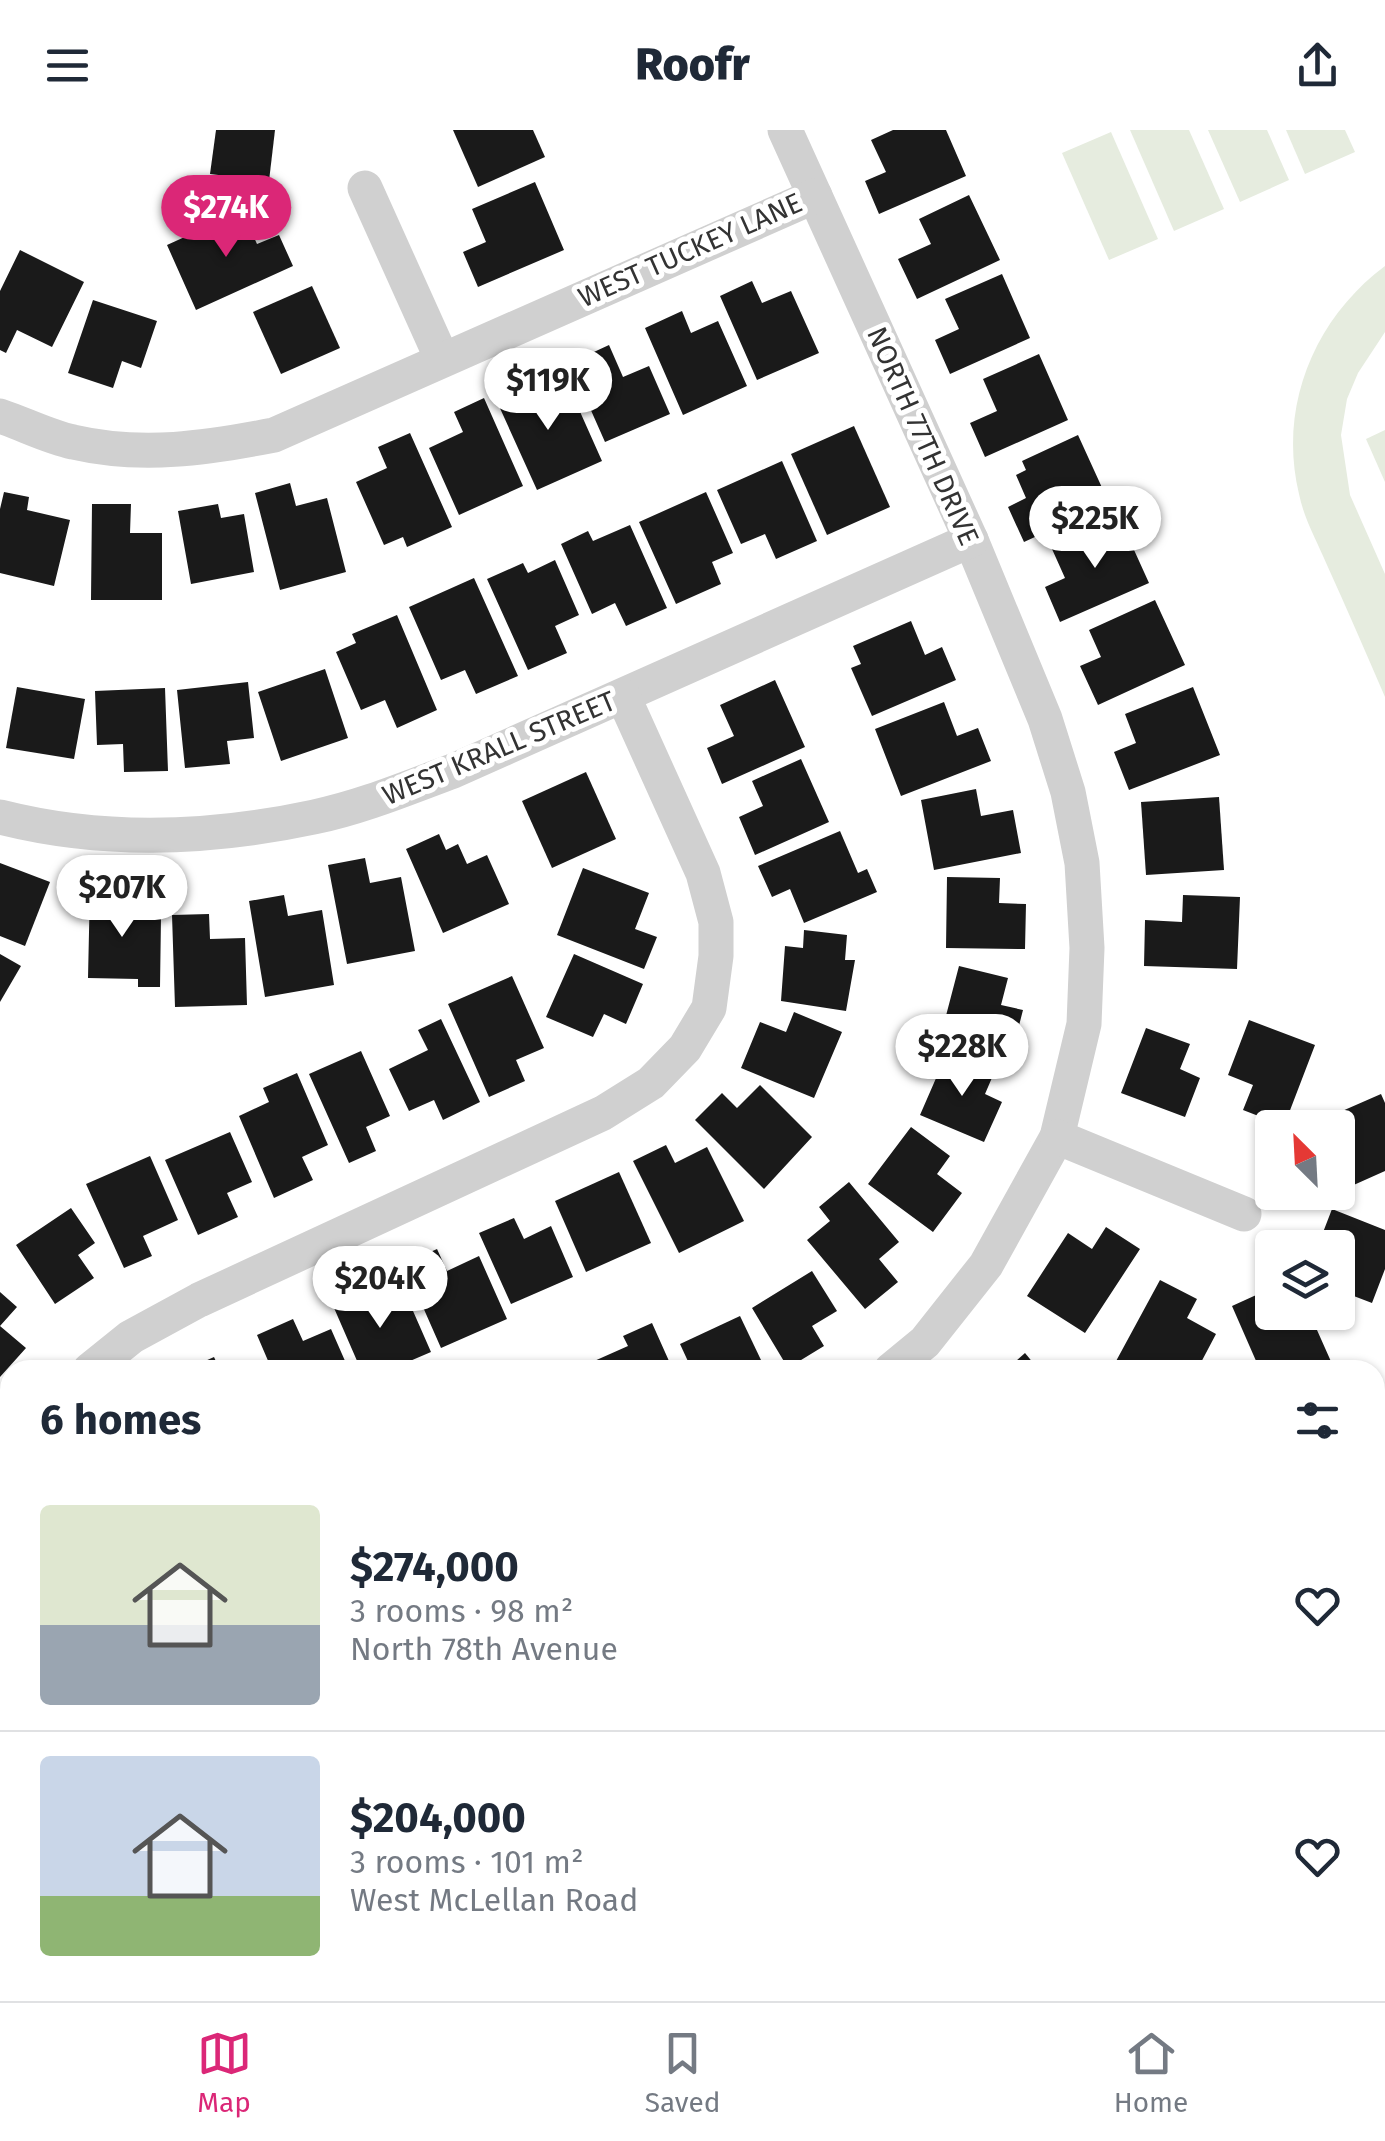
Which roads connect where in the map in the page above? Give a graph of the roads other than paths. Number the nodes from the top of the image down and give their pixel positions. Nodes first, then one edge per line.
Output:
1 (784, 130) edge
2 (364, 188) dead end
3 (815, 196) junction
4 (442, 358) junction
5 (0, 416) edge
6 (970, 540) junction
7 (623, 696) junction
8 (0, 817) edge
9 (1057, 1137) junction
10 (1244, 1214) dead end
11 (102, 1360) edge
12 (903, 1360) edge

1 - 3 street, NORTH 77TH DRIVE
2 - 4 street
3 - 4 street, WEST TUCKEY LANE
3 - 6 street, NORTH 77TH DRIVE
4 - 5 street, WEST TUCKEY LANE
6 - 7 street, WEST KRALL STREET
6 - 9 street, NORTH 77TH DRIVE
7 - 8 street, WEST KRALL STREET
7 - 11 street
9 - 10 street
9 - 12 street, NORTH 77TH DRIVE

